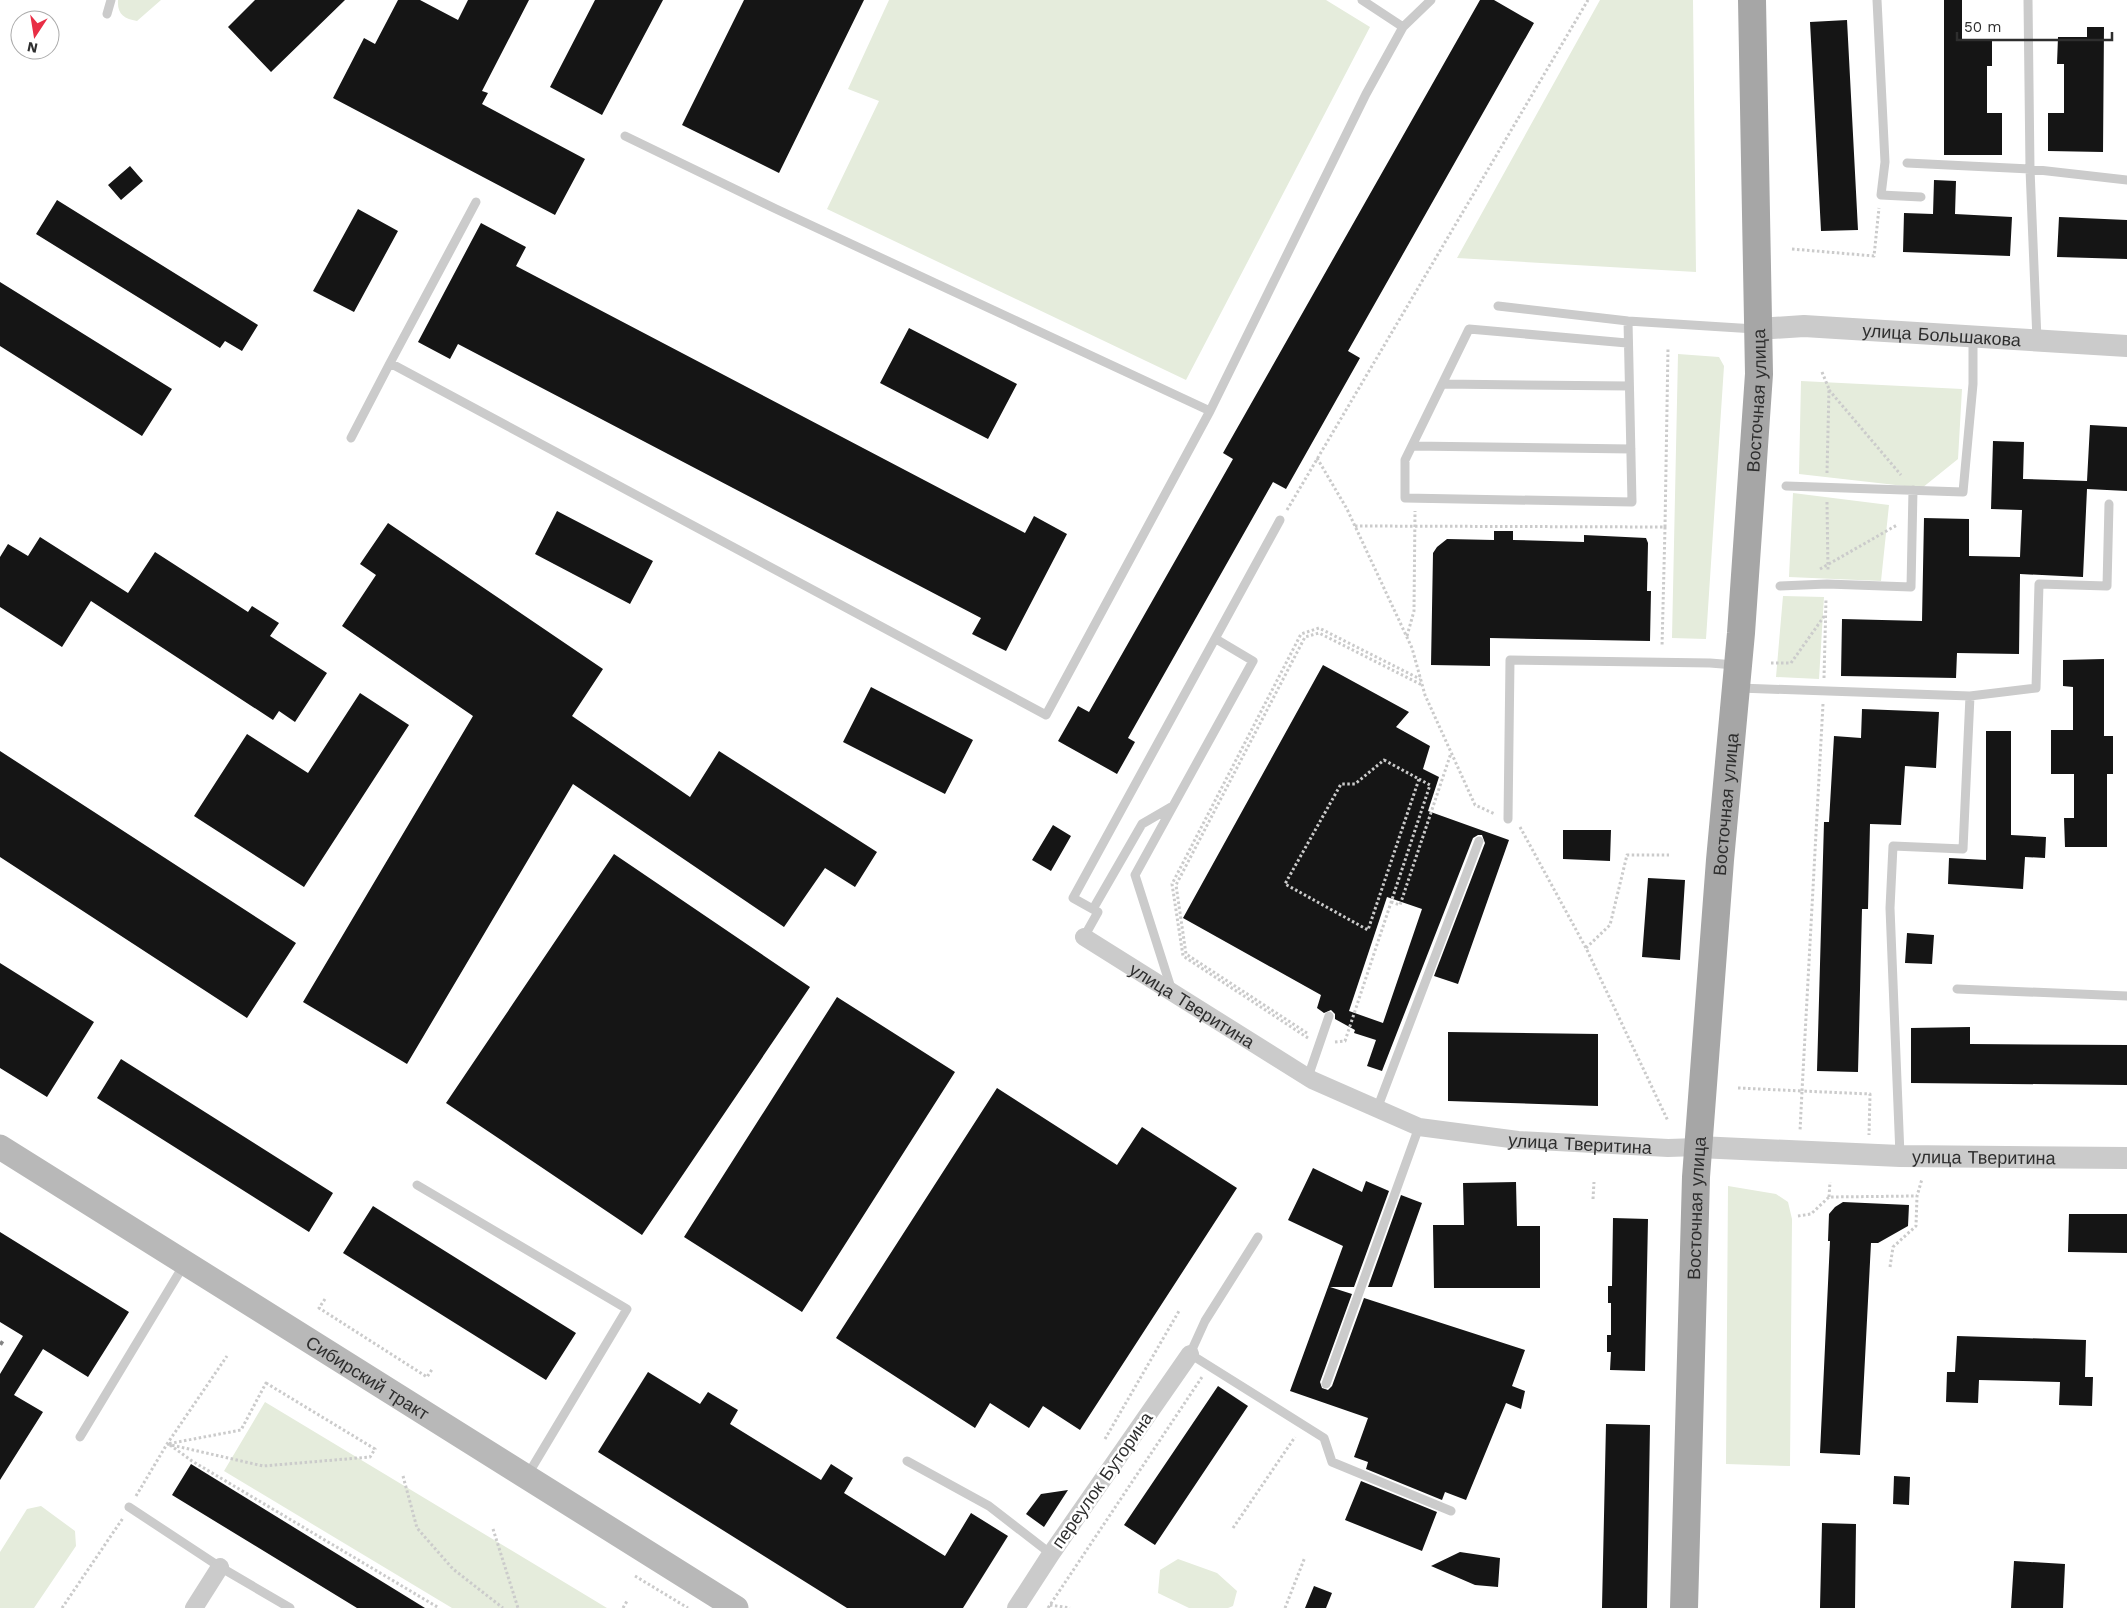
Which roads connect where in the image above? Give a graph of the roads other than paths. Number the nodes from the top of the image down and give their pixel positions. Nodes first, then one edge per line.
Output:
1 (111, 0) edge
2 (1362, 0) edge
3 (1431, 0) edge
4 (1752, 0) edge
5 (1877, 0) edge
6 (2028, 0) edge
7 (107, 14) dead end
8 (1403, 27) junction
9 (625, 136) dead end
10 (1907, 163) dead end
11 (2030, 169) junction
12 (2127, 180) edge
13 (1922, 197) dead end
14 (476, 202) dead end
15 (1498, 306) dead end
16 (1628, 321) junction
17 (1757, 329) junction
18 (1973, 337) junction
19 (2037, 341) junction
20 (1627, 344) junction
21 (2127, 346) edge
22 (390, 363) junction
23 (1442, 384) junction
24 (1629, 386) junction
25 (1210, 411) junction
26 (351, 438) dead end
27 (1412, 446) junction
28 (1631, 449) junction
29 (1786, 486) dead end
30 (1913, 490) junction
31 (2109, 504) dead end
32 (1280, 520) dead end
33 (1780, 586) dead end
34 (1216, 639) junction
35 (1737, 677) junction
36 (1970, 696) junction
37 (1173, 806) junction
38 (1508, 819) dead end
39 (1479, 841) dead end
40 (1093, 909) junction
41 (1084, 937) joint
42 (1957, 988) dead end
43 (1172, 993) junction
44 (2127, 996) edge
45 (1329, 1016) dead end
46 (1308, 1077) junction
47 (1377, 1109) junction
48 (1419, 1127) junction
49 (0, 1147) edge
50 (1698, 1148) junction
51 (1900, 1156) junction
52 (2127, 1158) edge
53 (417, 1185) dead end
54 (1258, 1237) dead end
55 (185, 1263) junction
56 (1190, 1354) junction
57 (1326, 1384) dead end
58 (80, 1437) dead end
59 (907, 1460) dead end
60 (527, 1477) junction
61 (129, 1508) road end
62 (1452, 1511) dead end
63 (1051, 1554) junction
64 (220, 1567) junction
65 (194, 1608) edge
66 (290, 1608) edge
67 (736, 1608) edge
68 (1016, 1608) edge
69 (1684, 1608) edge

1 - 7 lane
2 - 8 lane
3 - 8 lane
4 - 17 main road, Восточная улица
5 - 13 lane
6 - 11 lane
8 - 25 lane
9 - 25 lane
10 - 11 lane
11 - 12 lane
11 - 19 lane
14 - 22 lane
15 - 16 lane
16 - 17 lane
16 - 20 lane
17 - 18 street, улица Большакова
17 - 35 main road, Восточная улица
18 - 19 street, улица Большакова
18 - 30 lane
19 - 21 street, улица Большакова
20 - 23 lane
20 - 24 lane
22 - 25 lane
22 - 26 lane
23 - 24 lane
23 - 27 lane
24 - 28 lane
27 - 28 lane
27 - 28 lane
29 - 30 lane
30 - 33 lane
31 - 36 lane
32 - 34 lane
34 - 37 lane
34 - 40 lane
35 - 36 lane
35 - 38 lane
35 - 50 main road, Восточная улица
36 - 51 lane
37 - 40 lane
37 - 43 lane
39 - 47 lane
40 - 41 lane
41 - 43 street, улица Тверитина
42 - 44 lane
43 - 46 street, улица Тверитина
45 - 46 lane
46 - 47 street, улица Тверитина
47 - 48 street, улица Тверитина
48 - 50 street, улица Тверитина
48 - 57 lane
49 - 55 main road, Сибирский тракт
50 - 51 street, улица Тверитина
50 - 69 main road, Восточная улица
51 - 52 street, улица Тверитина
53 - 60 lane
54 - 56 lane
55 - 58 lane
55 - 60 main road, Сибирский тракт
56 - 62 lane
56 - 63 street, переулок Буторина
59 - 63 lane
60 - 67 main road, Сибирский тракт
61 - 64 lane
63 - 68 street, переулок Буторина
64 - 65 street
64 - 66 lane

